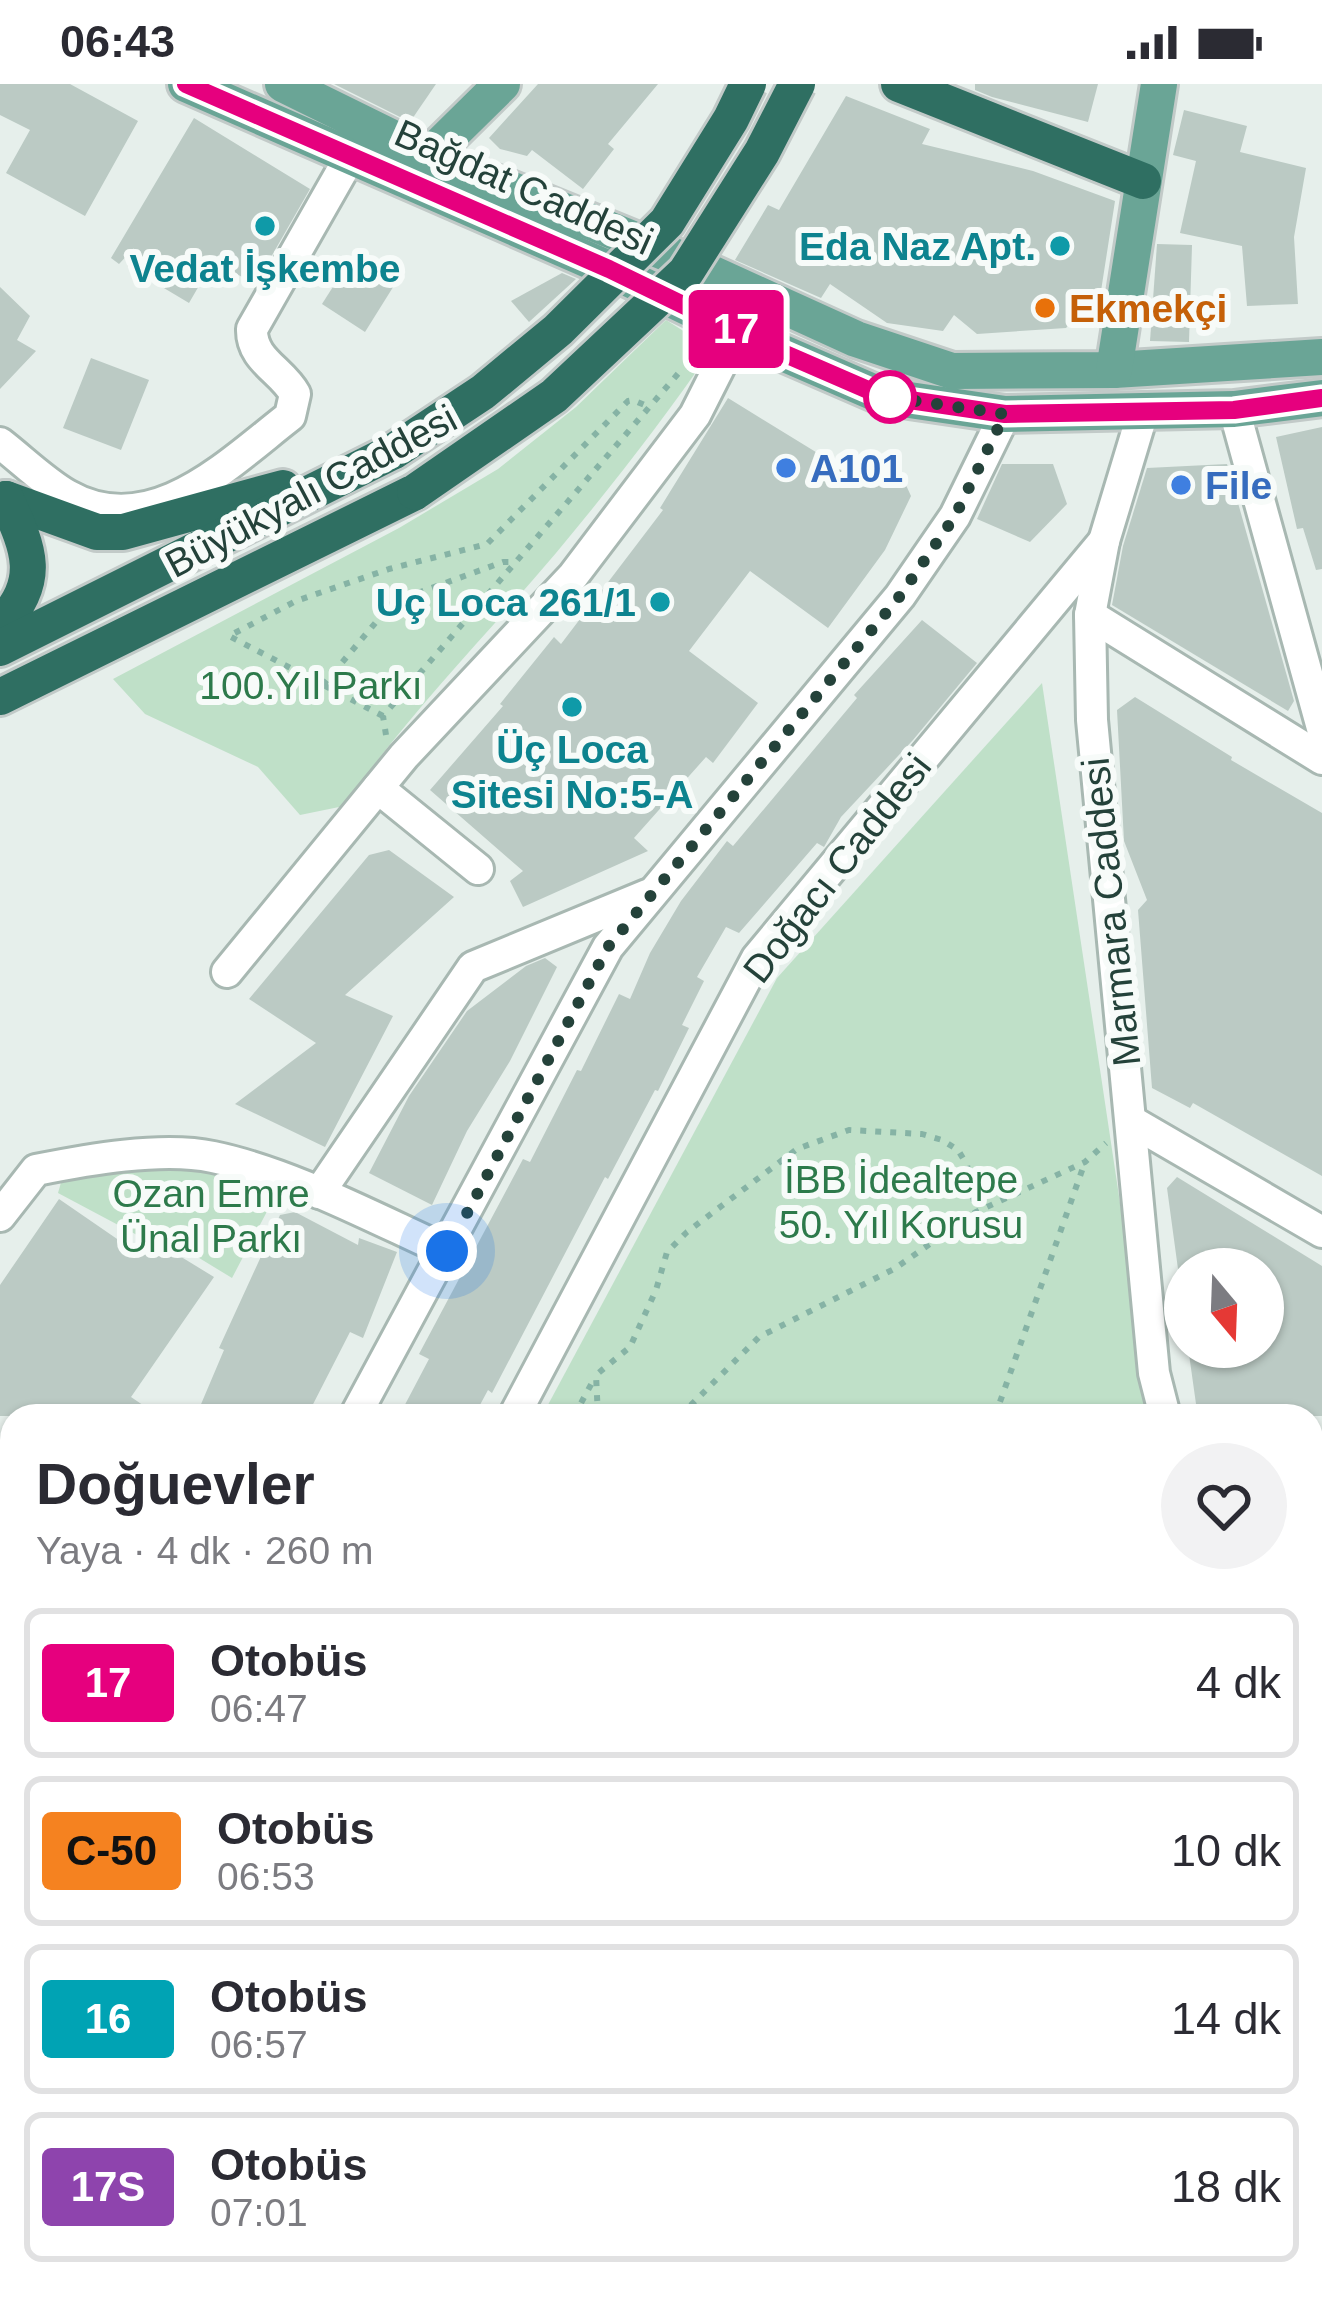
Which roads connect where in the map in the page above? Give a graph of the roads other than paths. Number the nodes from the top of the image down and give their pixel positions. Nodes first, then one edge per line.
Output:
1 (186, 84) edge
2 (283, 84) edge
3 (502, 84) edge
4 (748, 84) edge
5 (797, 84) edge
6 (899, 84) edge
7 (1159, 84) edge
8 (429, 156) junction
9 (350, 157) junction
10 (1143, 181) junction
11 (724, 324) junction
12 (1322, 357) edge
13 (1114, 370) junction
14 (1322, 398) edge
15 (1234, 410) junction
16 (1143, 412) junction
17 (1005, 414) junction
18 (0, 442) edge
19 (394, 451) junction
20 (3, 497) edge
21 (1104, 541) junction
22 (1090, 615) junction
23 (0, 626) edge
24 (0, 648) edge
25 (0, 697) edge
26 (1322, 728) edge
27 (1322, 759) edge
28 (378, 788) junction
29 (478, 869) dead end
30 (655, 892) junction
31 (227, 972) dead end
32 (1131, 1121) junction
33 (319, 1193) junction
34 (0, 1216) edge
35 (1322, 1232) edge
36 (447, 1251) junction
37 (362, 1404) edge
38 (520, 1404) edge
39 (1162, 1404) edge

1 - 9 main road, Bağdat Caddesi
2 - 8 main road, Bağdat Caddesi
3 - 8 main road
4 - 19 highway, Büyükyalı Caddesi, bridge
5 - 25 highway, Büyükyalı Caddesi, bridge
6 - 10 highway
7 - 10 main road
8 - 13 main road, Bağdat Caddesi
9 - 11 main road, Bağdat Caddesi
9 - 18 street
10 - 13 main road
11 - 17 main road, Bağdat Caddesi
11 - 28 street
12 - 13 main road, Bağdat Caddesi
14 - 15 main road, Bağdat Caddesi
15 - 16 main road, Bağdat Caddesi
15 - 26 street
16 - 17 main road, Bağdat Caddesi
16 - 21 street, Marmara Caddesi
17 - 30 street
19 - 20 highway
19 - 24 highway, Büyükyalı Caddesi
20 - 23 highway
21 - 22 street, Marmara Caddesi
21 - 38 street, Doğacı Caddesi
22 - 27 street
22 - 32 street, Marmara Caddesi
28 - 29 street
28 - 31 street
30 - 33 street
30 - 36 street
32 - 35 street
32 - 39 street, Marmara Caddesi
33 - 34 street
33 - 36 street
36 - 37 street

